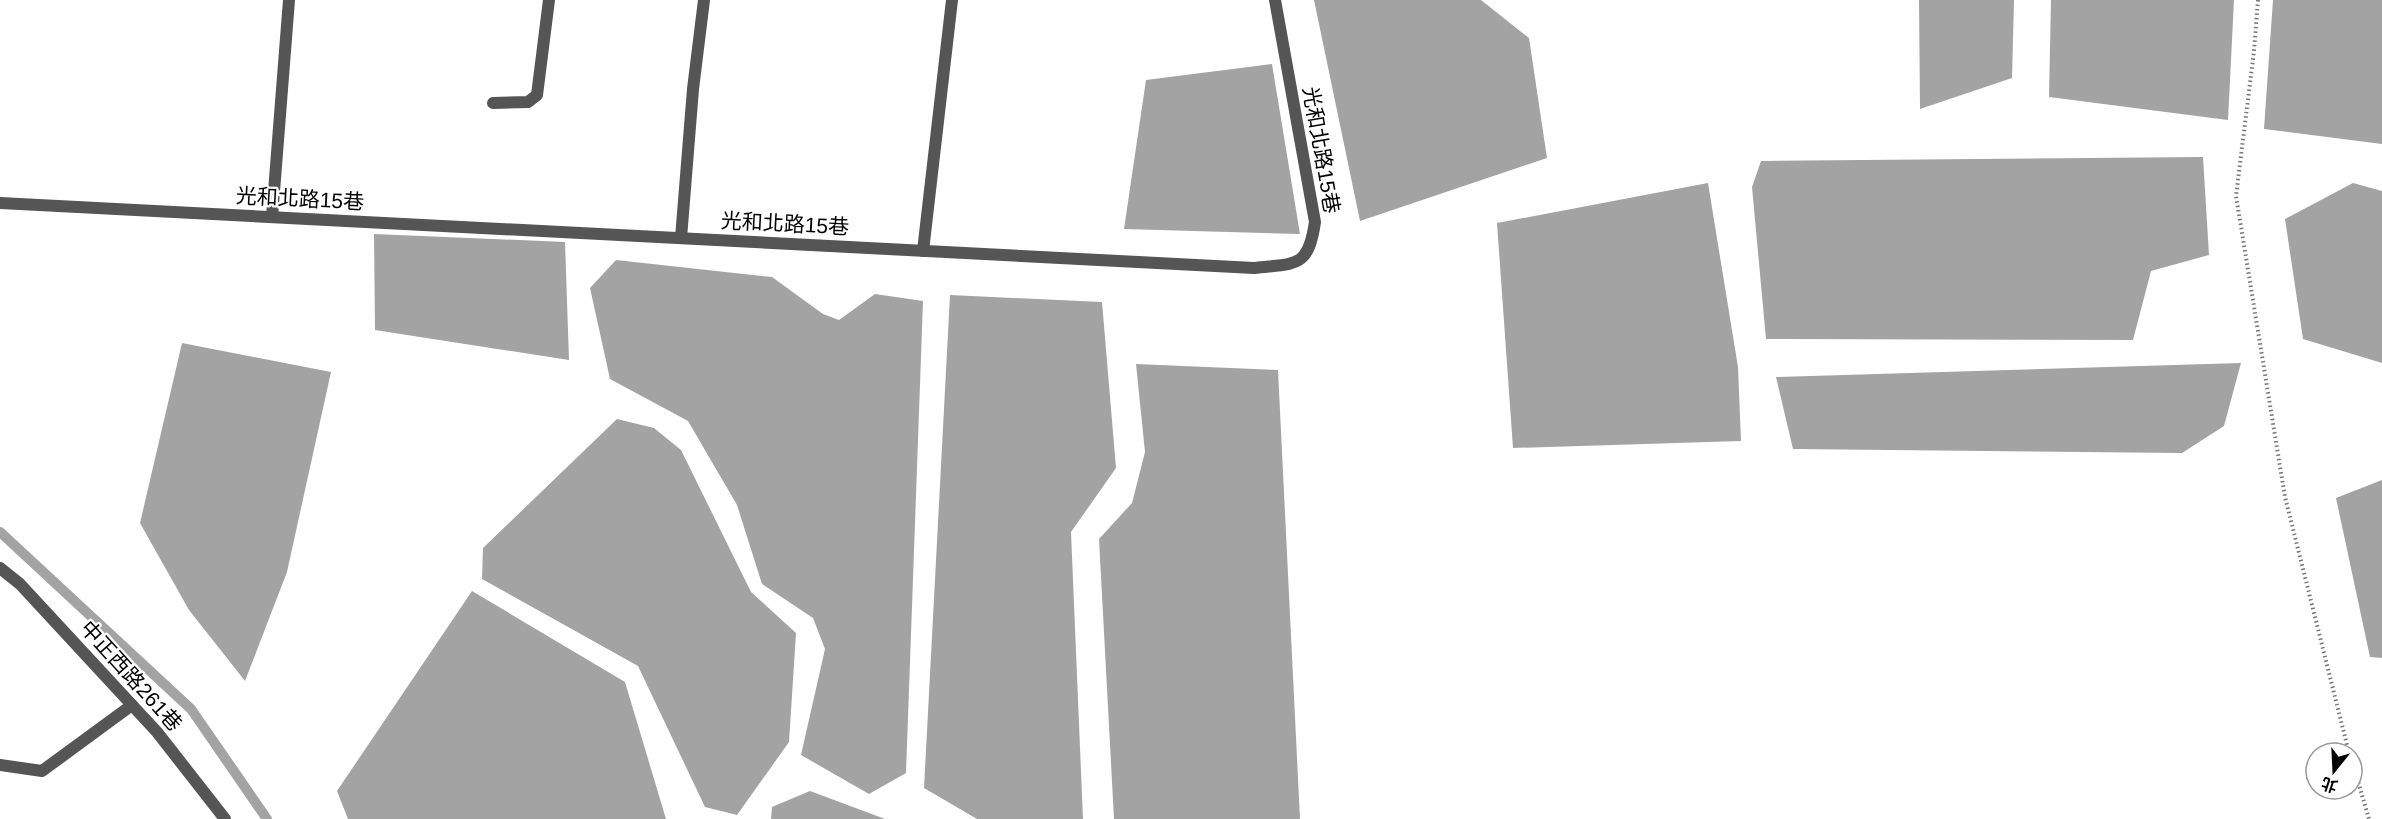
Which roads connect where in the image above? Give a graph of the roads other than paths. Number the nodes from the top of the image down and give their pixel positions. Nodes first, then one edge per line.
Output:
1 (289, 0) edge
2 (549, 0) edge
3 (704, 0) edge
4 (952, 0) edge
5 (1275, 0) edge
6 (493, 103) dead end
7 (0, 203) edge
8 (272, 217) junction
9 (681, 238) junction
10 (923, 250) junction
11 (0, 568) edge
12 (132, 705) junction
13 (0, 765) edge
14 (225, 819) edge

1 - 8 street
2 - 6 street
3 - 9 street
4 - 10 street
5 - 10 street, 光和北路15巷
7 - 8 street, 光和北路15巷
8 - 9 street, 光和北路15巷
9 - 10 street, 光和北路15巷
11 - 12 street, 中正西路261巷
12 - 13 street
12 - 14 street, 中正西路261巷

